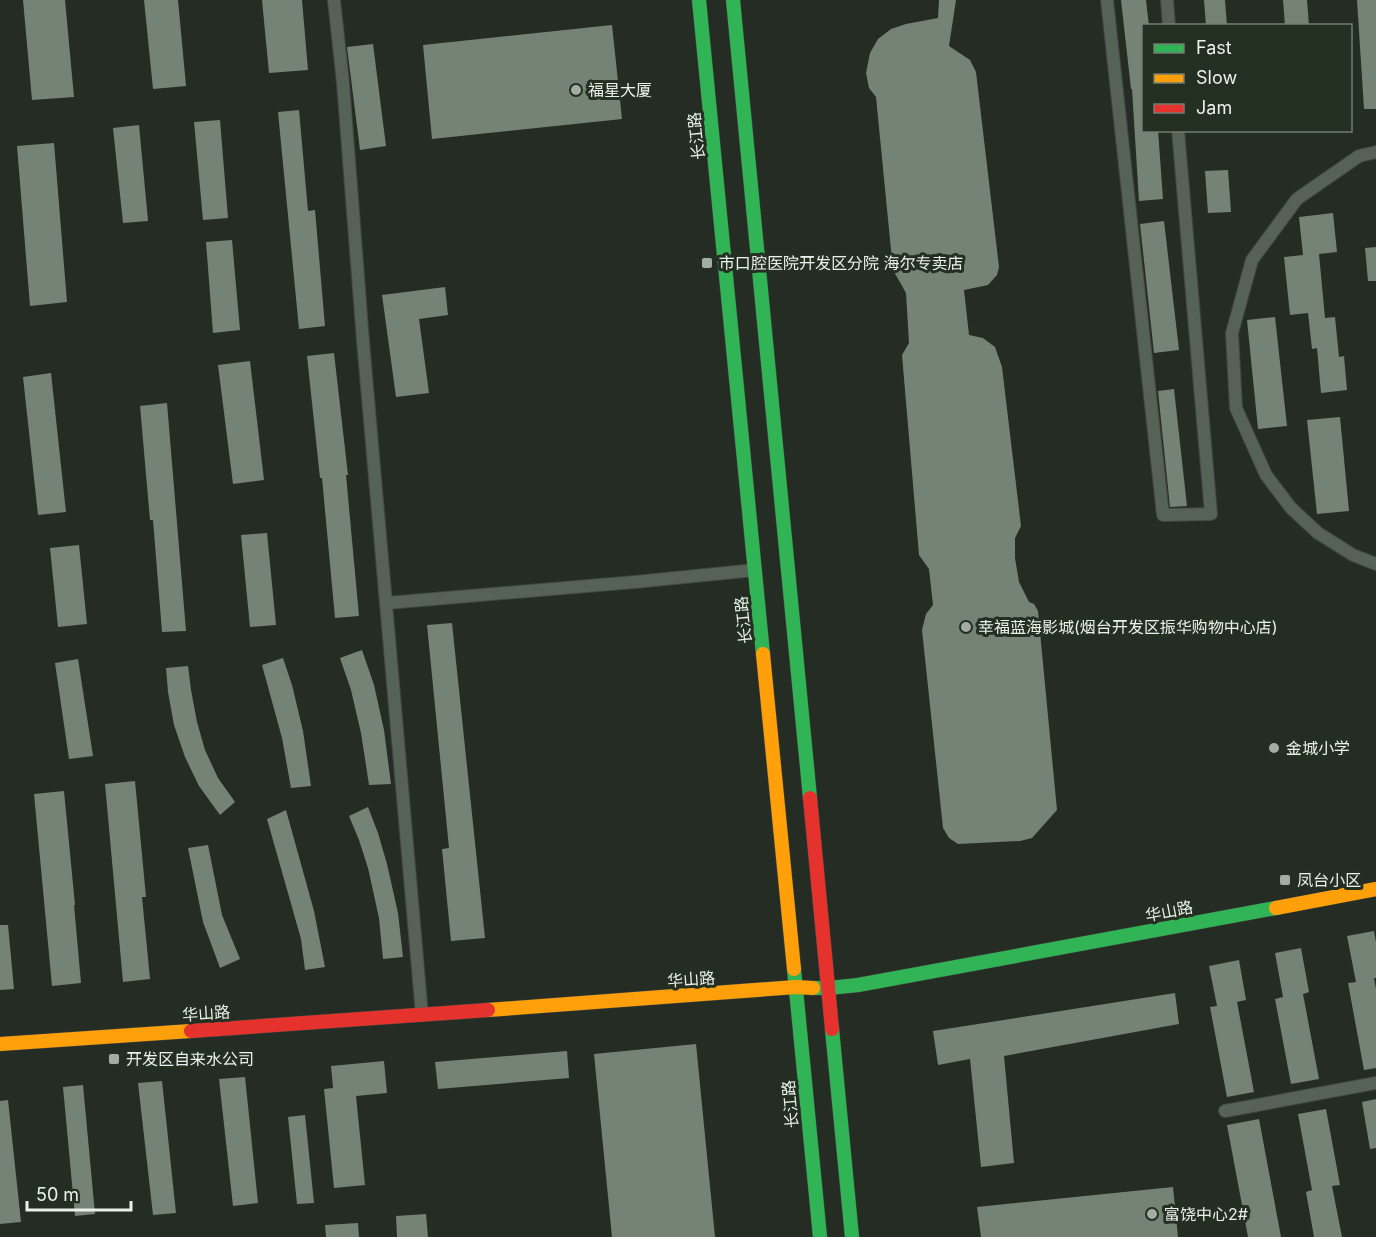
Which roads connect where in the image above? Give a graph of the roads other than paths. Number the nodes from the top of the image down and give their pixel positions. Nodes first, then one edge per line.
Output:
1 (334, 0) edge
2 (699, 0) edge
3 (733, 0) edge
4 (1107, 0) edge
5 (1167, 0) edge
6 (1169, 24) edge
7 (1178, 132) edge
8 (1376, 152) edge
9 (1376, 564) edge
10 (755, 570) junction
11 (387, 603) junction
12 (1376, 889) edge
13 (796, 987) junction
14 (829, 988) junction
15 (422, 1016) junction
16 (0, 1044) edge
17 (1376, 1083) edge
18 (1225, 1111) dead end
19 (820, 1237) edge
20 (852, 1237) edge

1 - 11 street
2 - 10 main road, 长江路
3 - 14 main road
4 - 7 street
5 - 6 street
8 - 9 street
10 - 11 street
10 - 13 main road, 长江路
11 - 15 street
12 - 14 main road, 华山路
13 - 14 main road, 华山路
13 - 15 main road, 华山路
13 - 19 main road, 长江路
14 - 20 main road
15 - 16 main road, 华山路
17 - 18 street

